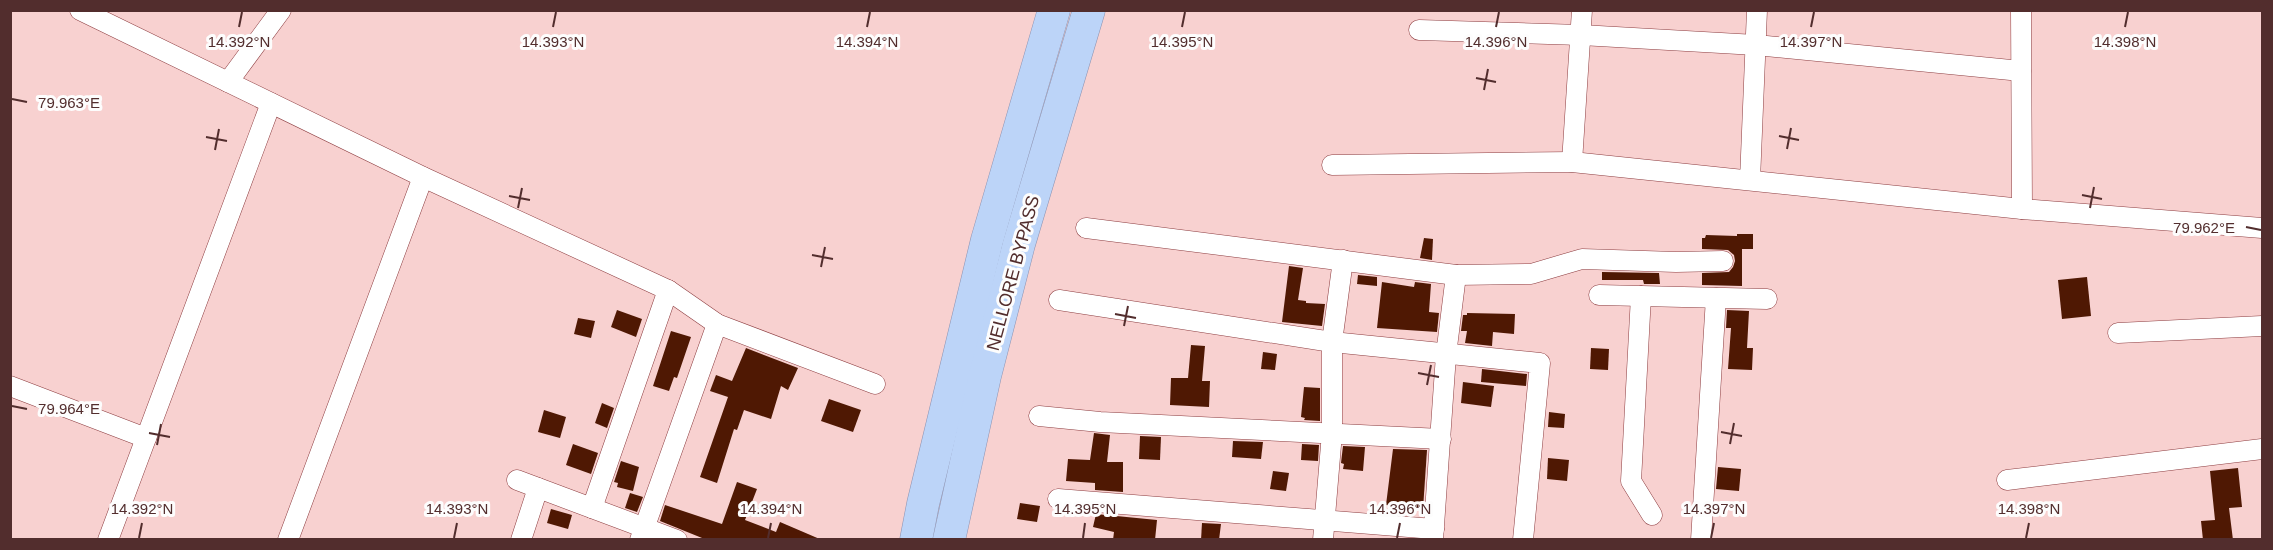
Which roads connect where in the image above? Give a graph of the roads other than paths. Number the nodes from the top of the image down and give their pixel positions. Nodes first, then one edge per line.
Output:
1 (80, 10) edge
2 (281, 10) edge
3 (1054, 10) edge
4 (1089, 10) edge
5 (1582, 10) edge
6 (1757, 10) edge
7 (2021, 10) edge
8 (1419, 30) dead end
9 (1581, 35) junction
10 (1756, 45) junction
11 (2021, 71) junction
12 (228, 82) junction
13 (271, 103) junction
14 (1572, 162) junction
15 (1332, 165) dead end
16 (423, 177) junction
17 (1750, 180) junction
18 (2022, 209) junction
19 (1086, 228) dead end
20 (2262, 228) edge
21 (1343, 260) junction
22 (1723, 261) dead end
23 (1456, 275) junction
24 (668, 290) junction
25 (1599, 295) dead end
26 (1641, 296) junction
27 (1716, 298) junction
28 (1767, 299) dead end
29 (1059, 300) dead end
30 (717, 324) junction
31 (2262, 327) edge
32 (2118, 333) dead end
33 (1332, 342) junction
34 (1446, 355) junction
35 (875, 384) dead end
36 (10, 386) edge
37 (1039, 416) dead end
38 (1332, 433) junction
39 (146, 438) junction
40 (1441, 439) junction
41 (2262, 449) edge
42 (517, 480) dead end
43 (2007, 480) dead end
44 (538, 488) junction
45 (1058, 499) dead end
46 (592, 508) junction
47 (1652, 515) dead end
48 (1324, 531) edge
49 (642, 533) edge
50 (1434, 534) edge
51 (108, 540) edge
52 (288, 540) edge
53 (521, 540) edge
54 (677, 540) edge
55 (916, 540) edge
56 (949, 540) edge
57 (1523, 540) edge
58 (1701, 540) edge

1 - 12 street
2 - 12 street
3 - 55 highway, NELLORE BYPASS
4 - 56 highway, NELLORE BYPASS
5 - 9 street
6 - 10 street
7 - 11 street
8 - 9 street
9 - 10 street
9 - 14 street
10 - 11 street
10 - 17 street
11 - 18 street
12 - 13 street
13 - 16 street
13 - 39 street
14 - 15 street
14 - 17 street
16 - 24 street
16 - 52 street
17 - 18 street
18 - 20 street
19 - 21 street
21 - 23 street
21 - 33 street
22 - 23 street
23 - 34 street
24 - 30 street
24 - 46 street
25 - 26 street
26 - 27 street
26 - 47 street
27 - 28 street
27 - 58 street
29 - 33 street
30 - 35 street
30 - 49 street
31 - 32 street
33 - 34 street
33 - 38 street
34 - 40 street
34 - 57 street
36 - 39 street
37 - 38 street
38 - 40 street
38 - 48 street
39 - 51 street
40 - 50 street
41 - 43 street
42 - 44 street
44 - 46 street
44 - 53 street
45 - 48 street
46 - 49 street
48 - 50 street
49 - 54 street

